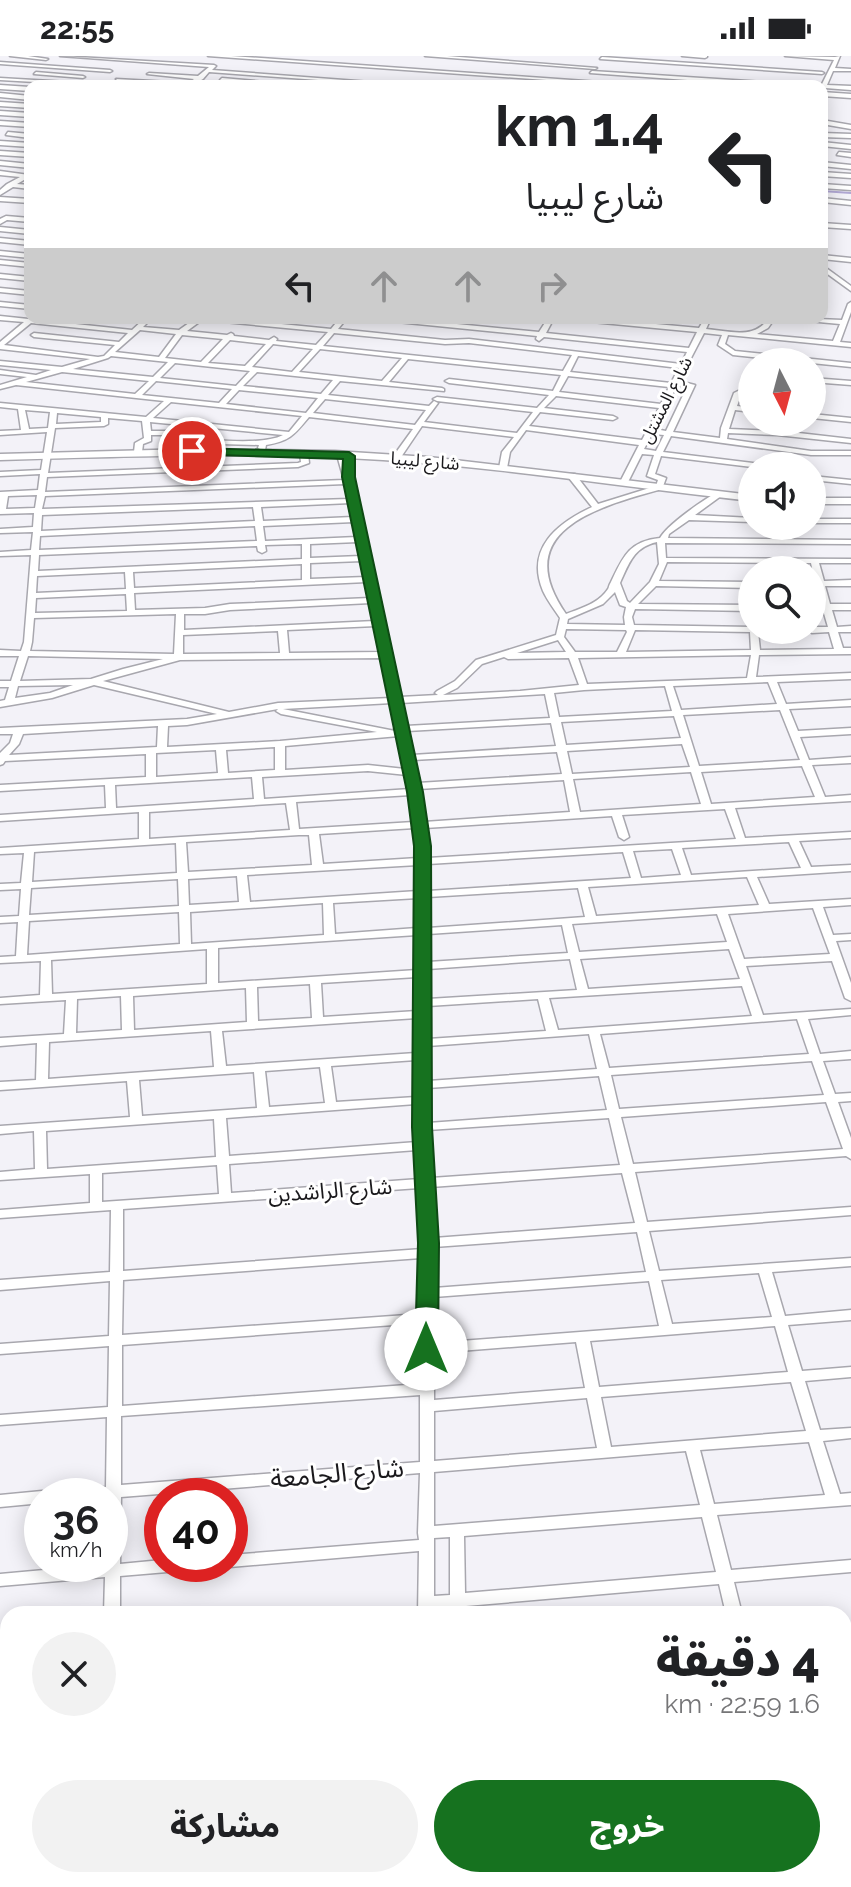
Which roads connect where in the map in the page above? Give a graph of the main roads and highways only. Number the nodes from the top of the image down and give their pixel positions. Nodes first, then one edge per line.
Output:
1 (0, 457) edge
2 (738, 496) edge
3 (826, 501) edge
4 (851, 501) edge

1 - 2 highway, شارع ليبيا
3 - 4 highway

